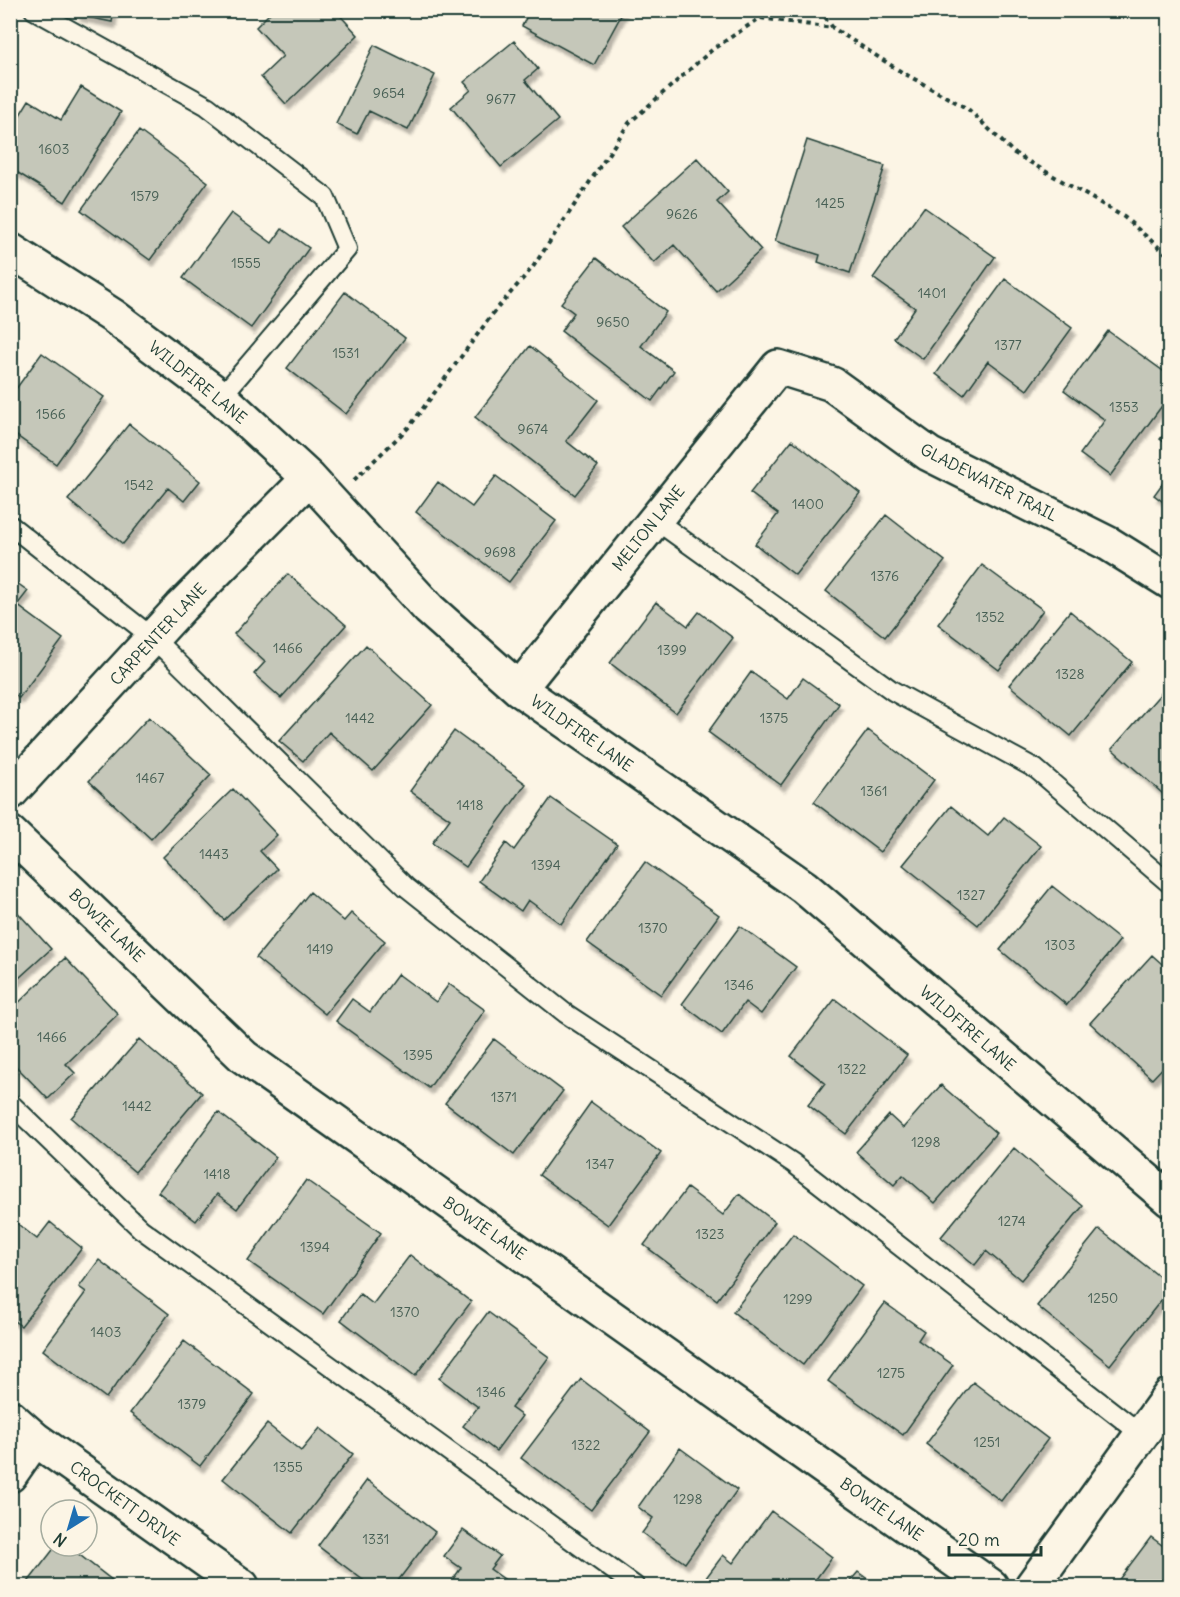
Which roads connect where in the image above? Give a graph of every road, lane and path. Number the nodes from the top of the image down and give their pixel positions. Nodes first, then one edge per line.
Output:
1 (34, 10) edge
2 (764, 10) edge
3 (820, 10) edge
4 (760, 18) junction
5 (833, 28) junction
6 (10, 250) edge
7 (1170, 257) edge
8 (777, 367) joint
9 (221, 397) junction
10 (309, 478) junction
11 (330, 503) junction
12 (654, 519) junction
13 (10, 525) edge
14 (1170, 582) edge
15 (153, 638) junction
16 (519, 689) junction
17 (10, 793) edge
18 (10, 833) edge
19 (1170, 884) edge
20 (10, 1104) edge
21 (1170, 1200) edge
22 (1170, 1395) edge
23 (10, 1417) edge
24 (1141, 1434) junction
25 (35, 1439) junction
26 (10, 1475) edge
27 (242, 1587) edge
28 (635, 1587) edge
29 (991, 1587) edge
30 (1032, 1587) edge

1 - 9 lane
2 - 4 path
3 - 5 path
4 - 5 path
4 - 11 path
5 - 7 path
6 - 9 street, WILDFIRE LANE
8 - 12 street, MELTON LANE
8 - 14 street, GLADEWATER TRAIL
9 - 10 street, WILDFIRE LANE
10 - 11 street, WILDFIRE LANE
10 - 15 street, CARPENTER LANE
11 - 16 street, WILDFIRE LANE
12 - 16 street, MELTON LANE
12 - 19 lane
13 - 15 lane
15 - 17 street, CARPENTER LANE
15 - 24 lane
16 - 21 street, WILDFIRE LANE
18 - 29 street, BOWIE LANE
20 - 28 lane
22 - 24 street
23 - 25 street, CROCKETT DRIVE
24 - 30 street
25 - 26 street
25 - 27 street, CROCKETT DRIVE

